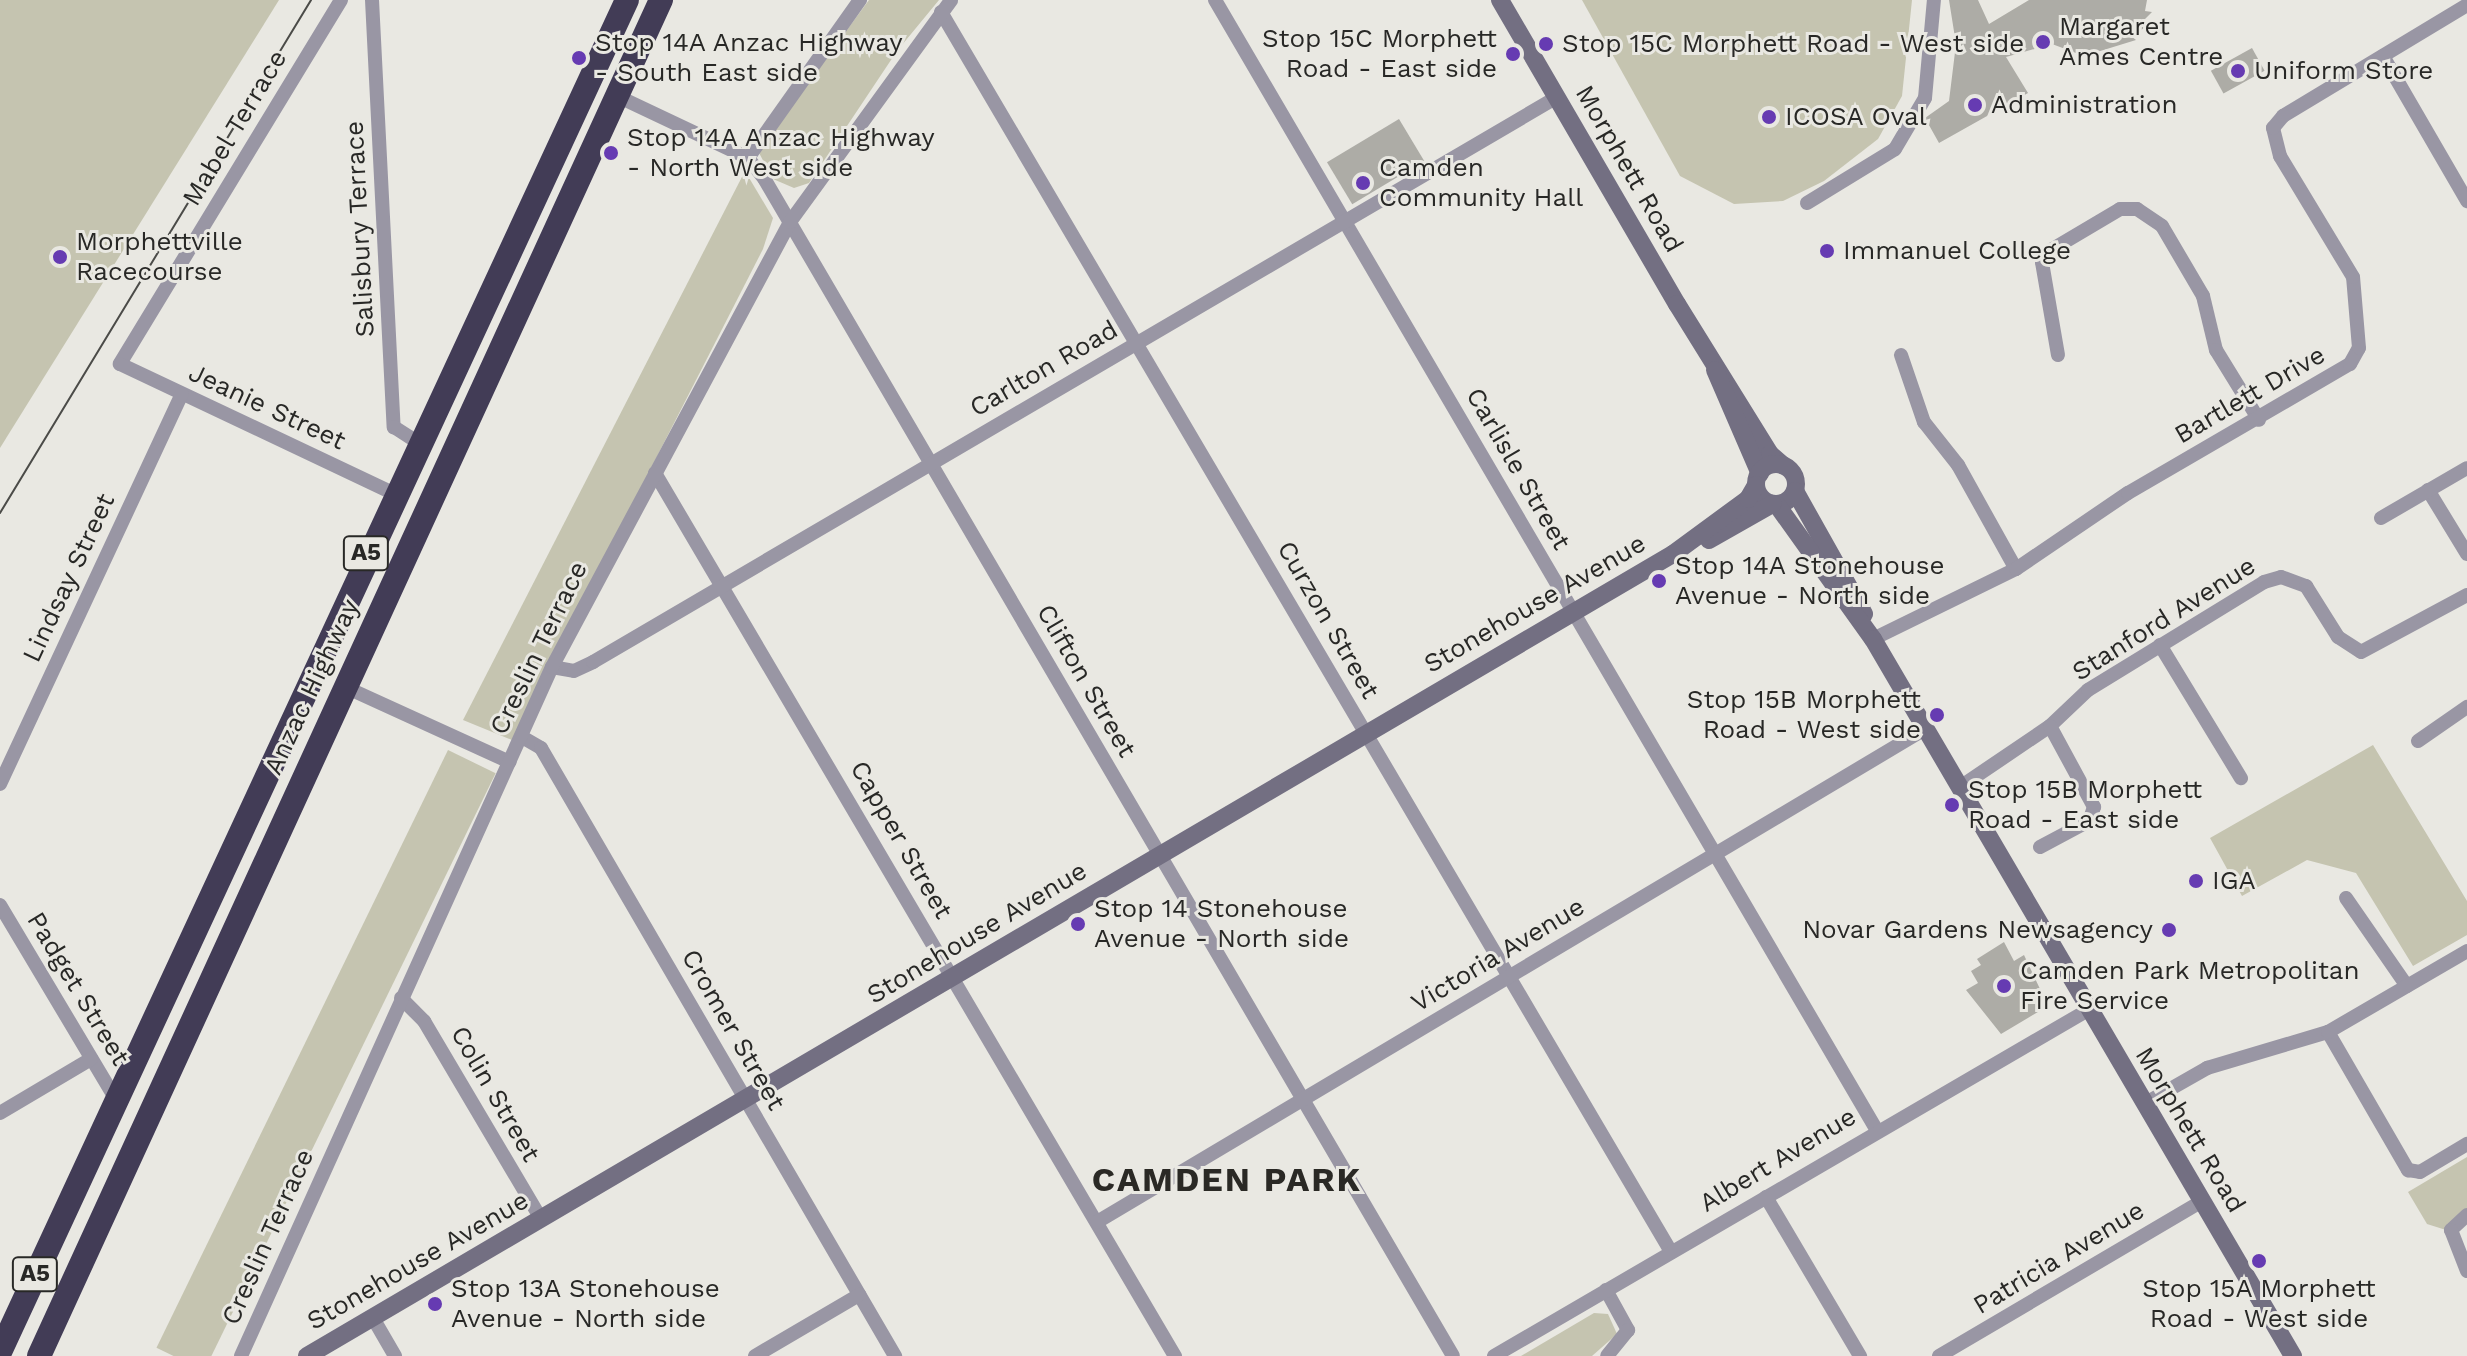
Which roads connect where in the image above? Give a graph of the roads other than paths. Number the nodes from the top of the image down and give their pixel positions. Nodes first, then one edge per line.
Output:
1 (341, 0) edge
2 (372, 0) edge
3 (627, 0) edge
4 (661, 0) edge
5 (860, 0) edge
6 (951, 0) edge
7 (1215, 0) edge
8 (1500, 0) edge
9 (1934, 0) edge
10 (2467, 5) edge
11 (941, 12) junction
12 (2383, 56) junction
13 (617, 96) junction
14 (1557, 97) junction
15 (748, 158) junction
16 (584, 167) junction
17 (540, 184) junction
18 (2467, 201) edge
19 (1807, 203) dead end
20 (525, 217) junction
21 (560, 217) junction
22 (790, 222) junction
23 (1345, 222) junction
24 (1138, 341) junction
25 (1901, 355) dead end
26 (2058, 355) dead end
27 (1714, 363) junction
28 (120, 364) joint
29 (182, 394) junction
30 (2259, 420) junction
31 (417, 442) junction
32 (930, 463) junction
33 (1784, 466) junction
34 (2467, 468) edge
35 (655, 473) junction
36 (1758, 479) junction
37 (2428, 490) junction
38 (1795, 491) junction
39 (393, 493) junction
40 (1775, 504) junction
41 (2381, 518) dead end
42 (1673, 554) junction
43 (2467, 554) edge
44 (403, 558) junction
45 (361, 565) junction
46 (2016, 569) junction
47 (725, 585) junction
48 (2467, 595) edge
49 (345, 600) junction
50 (381, 604) junction
51 (1573, 611) junction
52 (1873, 639) junction
53 (2160, 645) junction
54 (552, 667) junction
55 (343, 686) junction
56 (2467, 707) edge
57 (2050, 726) junction
58 (1925, 729) junction
59 (1367, 734) junction
60 (522, 737) junction
61 (2418, 741) dead end
62 (510, 762) junction
63 (2241, 778) dead end
64 (0, 784) edge
65 (1960, 787) junction
66 (2040, 847) dead end
67 (1714, 854) junction
68 (1160, 855) junction
69 (2346, 898) dead end
70 (0, 905) edge
71 (2467, 951) edge
72 (953, 977) junction
73 (1507, 978) junction
74 (2407, 986) junction
75 (401, 998) junction
76 (2088, 1010) junction
77 (2328, 1032) junction
78 (91, 1059) junction
79 (115, 1098) junction
80 (746, 1099) junction
81 (1304, 1099) junction
82 (2144, 1104) junction
83 (0, 1113) edge
84 (1876, 1129) junction
85 (2467, 1144) edge
86 (127, 1163) junction
87 (81, 1172) junction
88 (70, 1197) junction
89 (1766, 1197) junction
90 (2202, 1201) junction
91 (106, 1209) junction
92 (2467, 1215) edge
93 (541, 1219) junction
94 (1097, 1222) junction
95 (1671, 1252) junction
96 (2467, 1271) edge
97 (1606, 1290) junction
98 (859, 1295) junction
99 (373, 1318) junction
100 (0, 1352) edge
101 (39, 1356) edge
102 (241, 1356) edge
103 (307, 1356) edge
104 (395, 1356) edge
105 (755, 1356) edge
106 (895, 1356) edge
107 (1175, 1356) edge
108 (1453, 1356) edge
109 (1494, 1356) edge
110 (1607, 1356) edge
111 (1860, 1356) edge
112 (1939, 1356) edge
113 (2293, 1356) edge

1 - 28 street, Mabel Terrace
2 - 31 street, Salisbury Terrace
3 - 17 highway, Anzac Highway / A5
4 - 13 highway, Anzac Highway / A5
5 - 15 street
6 - 11 street, Creslin Terrace
7 - 23 street, Carlisle Street
8 - 14 street, Morphett Road
9 - 19 street
10 - 12 street, Bartlett Drive
11 - 22 street, Creslin Terrace
11 - 24 street, Curzon Street
12 - 18 street
12 - 30 street, Bartlett Drive
13 - 15 street
13 - 16 highway, Anzac Highway / A5
14 - 23 street, Carlton Road
14 - 27 street, Morphett Road
15 - 22 street, Clifton Street
16 - 17 highway
16 - 21 highway, Anzac Highway / A5
17 - 20 highway, Anzac Highway / A5
20 - 21 highway
20 - 31 highway, Anzac Highway / A5
21 - 44 highway, Anzac Highway / A5
22 - 32 street, Clifton Street
22 - 35 street, Creslin Terrace
23 - 24 street, Carlton Road
23 - 51 street, Carlisle Street
24 - 32 street, Carlton Road
24 - 59 street, Curzon Street
25 - 46 street
26 - 30 street
27 - 33 street, Morphett Road
27 - 36 street, Morphett Road
28 - 29 street, Jeanie Street
29 - 39 street, Jeanie Street
29 - 64 street, Lindsay Street
30 - 46 street, Bartlett Drive
31 - 39 highway, Anzac Highway / A5
32 - 47 street, Carlton Road
32 - 68 street, Clifton Street
33 - 36 street
33 - 38 street
34 - 37 street
35 - 47 street, Capper Street
35 - 54 street, Creslin Terrace
36 - 40 street
36 - 42 street, Stonehouse Avenue
37 - 41 street
37 - 43 street
38 - 40 street
38 - 52 street, Morphett Road
39 - 45 highway, Anzac Highway / A5
40 - 42 street, Stonehouse Avenue
40 - 52 street, Morphett Road
42 - 51 street, Stonehouse Avenue
44 - 45 highway
44 - 50 highway, Anzac Highway / A5
45 - 49 highway, Anzac Highway / A5
46 - 52 street, Bartlett Drive
47 - 54 street, Carlton Road
47 - 72 street, Capper Street
48 - 53 street, Stanford Avenue
49 - 50 highway
49 - 79 highway, Anzac Highway / A5
50 - 55 highway, Anzac Highway / A5
51 - 59 street, Stonehouse Avenue
51 - 67 street, Carlisle Street
52 - 58 street, Morphett Road
53 - 57 street, Stanford Avenue
53 - 63 street
54 - 60 street, Creslin Terrace
55 - 62 street
55 - 86 highway, Anzac Highway / A5
56 - 61 street
57 - 65 street, Stanford Avenue
57 - 66 street
58 - 65 street, Morphett Road
58 - 67 street, Victoria Avenue
59 - 68 street, Stonehouse Avenue
59 - 73 street, Curzon Street
60 - 62 street, Creslin Terrace
60 - 80 street, Cromer Street
62 - 75 street, Creslin Terrace
65 - 76 street, Morphett Road
67 - 73 street, Victoria Avenue
67 - 84 street, Carlisle Street
68 - 72 street, Stonehouse Avenue
68 - 81 street, Clifton Street
69 - 74 street
70 - 78 street, Padget Street
71 - 74 street
72 - 80 street, Stonehouse Avenue
72 - 94 street, Capper Street
73 - 81 street, Victoria Avenue
73 - 95 street, Curzon Street
74 - 77 street
75 - 93 street, Colin Street
75 - 102 street, Creslin Terrace
76 - 82 street, Morphett Road
76 - 84 street, Albert Avenue
77 - 82 street
77 - 85 street
78 - 79 street, Padget Street
78 - 83 street
79 - 87 highway, Anzac Highway / A5
80 - 93 street, Stonehouse Avenue
80 - 98 street, Cromer Street
81 - 94 street, Victoria Avenue
81 - 108 street, Clifton Street
82 - 90 street, Morphett Road
84 - 89 street, Albert Avenue
86 - 87 highway
86 - 91 highway, Anzac Highway / A5
87 - 88 highway, Anzac Highway / A5
88 - 91 highway
88 - 100 highway, Anzac Highway / A5
89 - 95 street, Albert Avenue
89 - 111 street
90 - 112 street, Patricia Avenue
90 - 113 street, Morphett Road
91 - 101 highway, Anzac Highway / A5
92 - 96 street
93 - 99 street, Stonehouse Avenue
94 - 107 street, Capper Street
95 - 97 street, Albert Avenue
97 - 109 street, Albert Avenue
97 - 110 street
98 - 105 street
98 - 106 street, Cromer Street
99 - 103 street, Stonehouse Avenue
99 - 104 street

